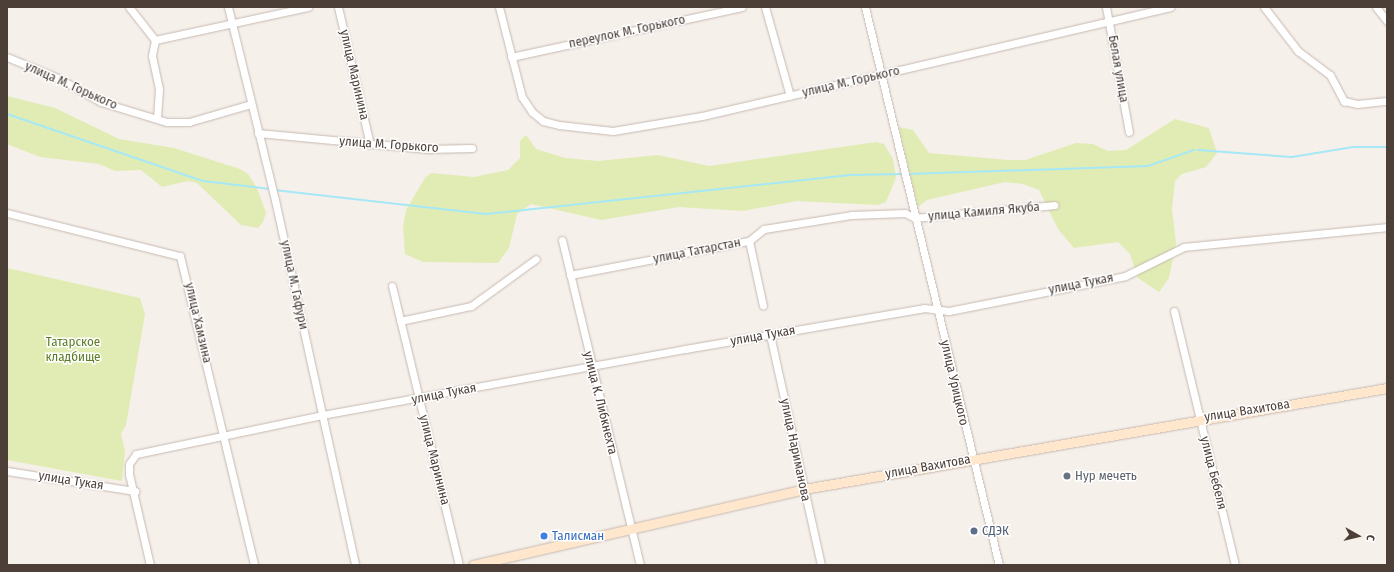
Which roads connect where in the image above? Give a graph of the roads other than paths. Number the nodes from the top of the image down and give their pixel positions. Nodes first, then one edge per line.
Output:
1 (129, 7) edge
2 (228, 7) edge
3 (308, 7) edge
4 (338, 7) edge
5 (499, 7) edge
6 (742, 7) edge
7 (765, 7) edge
8 (864, 7) edge
9 (1106, 7) edge
10 (1171, 7) edge
11 (1264, 7) edge
12 (1376, 7) edge
13 (1387, 21) edge
14 (231, 22) junction
15 (1110, 23) junction
16 (155, 40) junction
17 (7, 57) edge
18 (511, 57) junction
19 (880, 75) junction
20 (790, 96) junction
21 (1387, 101) edge
22 (251, 104) junction
23 (157, 117) junction
24 (1128, 132) dead end
25 (258, 133) junction
26 (370, 144) junction
27 (472, 148) dead end
28 (1054, 205) dead end
29 (7, 213) edge
30 (915, 218) junction
31 (1387, 227) edge
32 (562, 240) dead end
33 (750, 241) junction
34 (536, 259) dead end
35 (570, 275) junction
36 (392, 286) dead end
37 (763, 306) dead end
38 (937, 307) junction
39 (1174, 311) dead end
40 (400, 320) junction
41 (770, 335) junction
42 (590, 366) junction
43 (1387, 388) edge
44 (419, 398) junction
45 (322, 415) junction
46 (1199, 419) junction
47 (224, 435) junction
48 (972, 459) junction
49 (7, 471) edge
50 (804, 489) junction
51 (135, 491) junction
52 (631, 529) junction
53 (150, 565) edge
54 (254, 565) edge
55 (355, 565) edge
56 (459, 565) edge
57 (473, 565) edge
58 (640, 565) edge
59 (821, 565) edge
60 (999, 565) edge
61 (1235, 565) edge

1 - 16 street
2 - 14 street, улица М. Гафури
3 - 14 street
4 - 26 street, улица Маринина
5 - 18 street
6 - 18 street, переулок М. Горького
7 - 20 street
8 - 19 street
9 - 15 street, Белая улица
10 - 15 street, улица М. Горького
11 - 21 street
12 - 13 street
14 - 16 street
14 - 22 street, улица М. Гафури
15 - 19 street, улица М. Горького
15 - 24 street, Белая улица
16 - 23 street
17 - 23 street, улица М. Горького
18 - 20 street, улица М. Горького
19 - 20 street, улица М. Горького
19 - 30 street, улица Урицкого
22 - 23 street, улица М. Горького
22 - 25 street, улица М. Гафури
25 - 26 street, улица М. Горького
25 - 45 street, улица М. Гафури
26 - 27 street, улица М. Горького
28 - 30 street, улица Камиля Якуба
29 - 47 street, улица Хамзина
30 - 33 street, улица Татарстан
30 - 38 street, улица Урицкого
31 - 38 street, улица Тукая
32 - 35 street, улица К. Либкнехта
33 - 35 street, улица Татарстан
33 - 37 street
34 - 40 street
35 - 42 street, улица К. Либкнехта
36 - 40 street, улица Маринина
38 - 41 street, улица Тукая
38 - 48 street, улица Урицкого
39 - 46 street, улица Бебеля
40 - 44 street, улица Маринина
41 - 42 street, улица Тукая
41 - 50 street, улица Нариманова
42 - 44 street, улица Тукая
42 - 52 street, улица К. Либкнехта
43 - 46 street, улица Вахитова
44 - 45 street, улица Тукая
44 - 56 street, улица Маринина
45 - 47 street, улица Тукая
45 - 55 street, улица М. Гафури
46 - 48 street, улица Вахитова
46 - 61 street, улица Бебеля
47 - 51 street, улица Тукая
47 - 54 street, улица Хамзина
48 - 50 street, улица Вахитова
48 - 60 street, улица Урицкого
49 - 51 street, улица Тукая
50 - 52 street, улица Вахитова
50 - 59 street, улица Нариманова
51 - 53 street
52 - 57 street, улица Вахитова
52 - 58 street, улица К. Либкнехта

